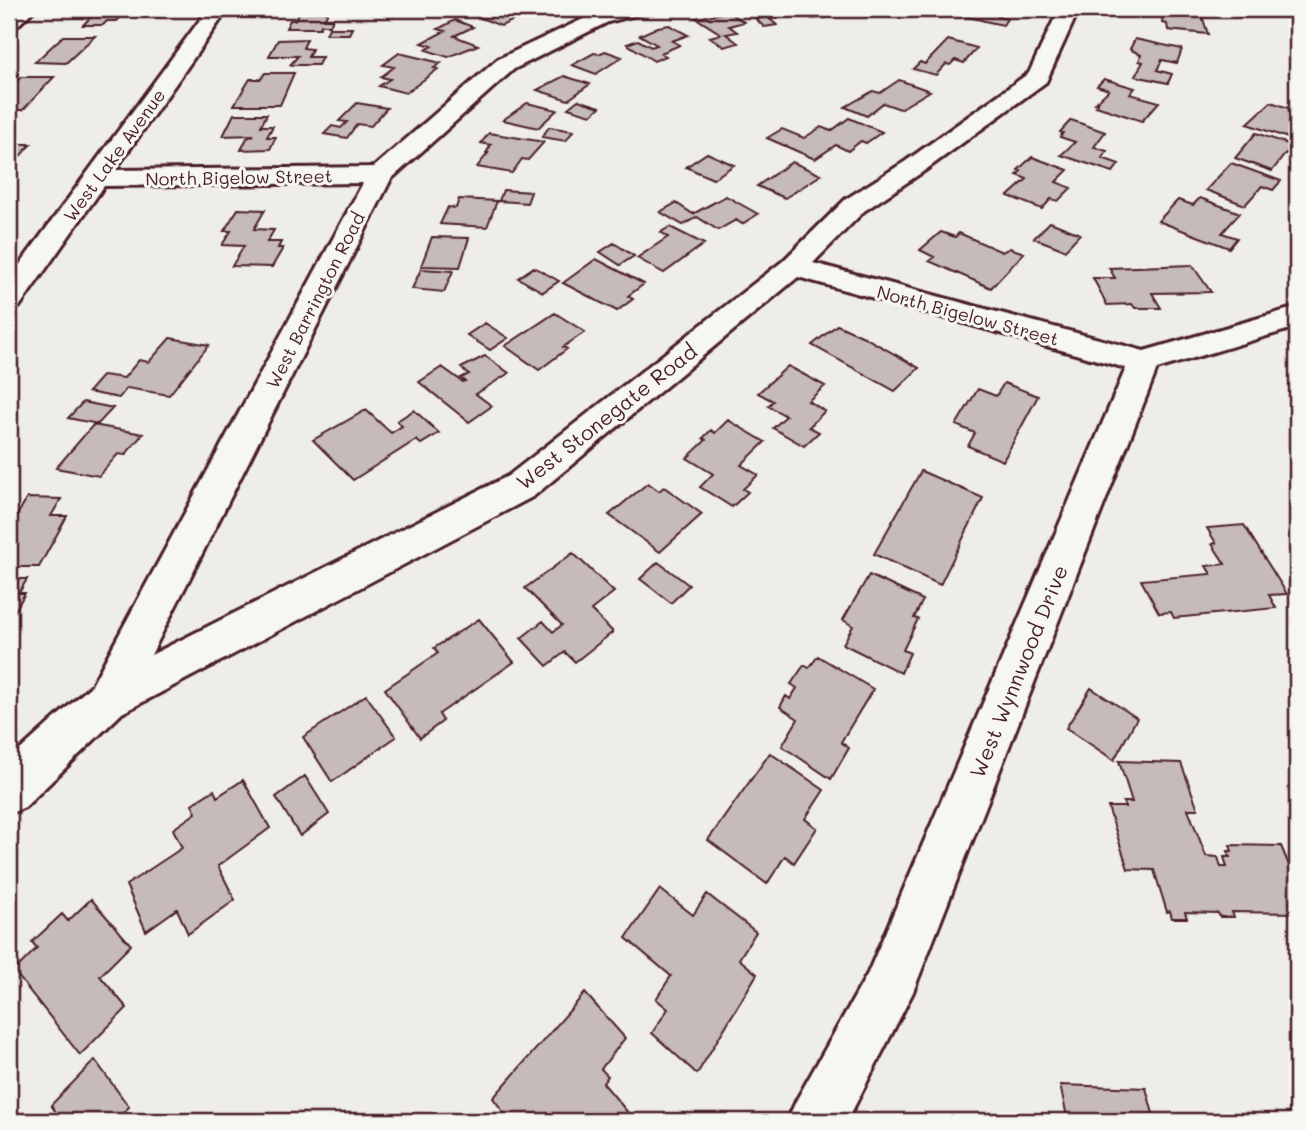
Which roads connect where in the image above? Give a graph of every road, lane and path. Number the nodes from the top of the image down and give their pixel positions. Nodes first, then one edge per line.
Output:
1 (25, 9) edge
2 (218, 9) edge
3 (636, 9) edge
4 (1069, 9) edge
5 (9, 23) edge
6 (380, 175) junction
7 (97, 178) junction
8 (793, 267) junction
9 (17, 276) edge
10 (9, 300) edge
11 (1297, 317) edge
12 (1143, 362) junction
13 (107, 699) junction
14 (9, 791) edge
15 (816, 1121) edge

1 - 5 street
2 - 7 street, West Lake Avenue
3 - 6 street, West Barrington Road
4 - 8 street, West Stonegate Road
6 - 7 street, North Bigelow Street
6 - 13 street, West Barrington Road
7 - 9 street, West Lake Avenue
8 - 12 street, North Bigelow Street
8 - 13 street, West Stonegate Road
9 - 10 street, West Lake Avenue
11 - 12 street
12 - 15 street, West Wynnwood Drive
13 - 14 street, West Stonegate Road

